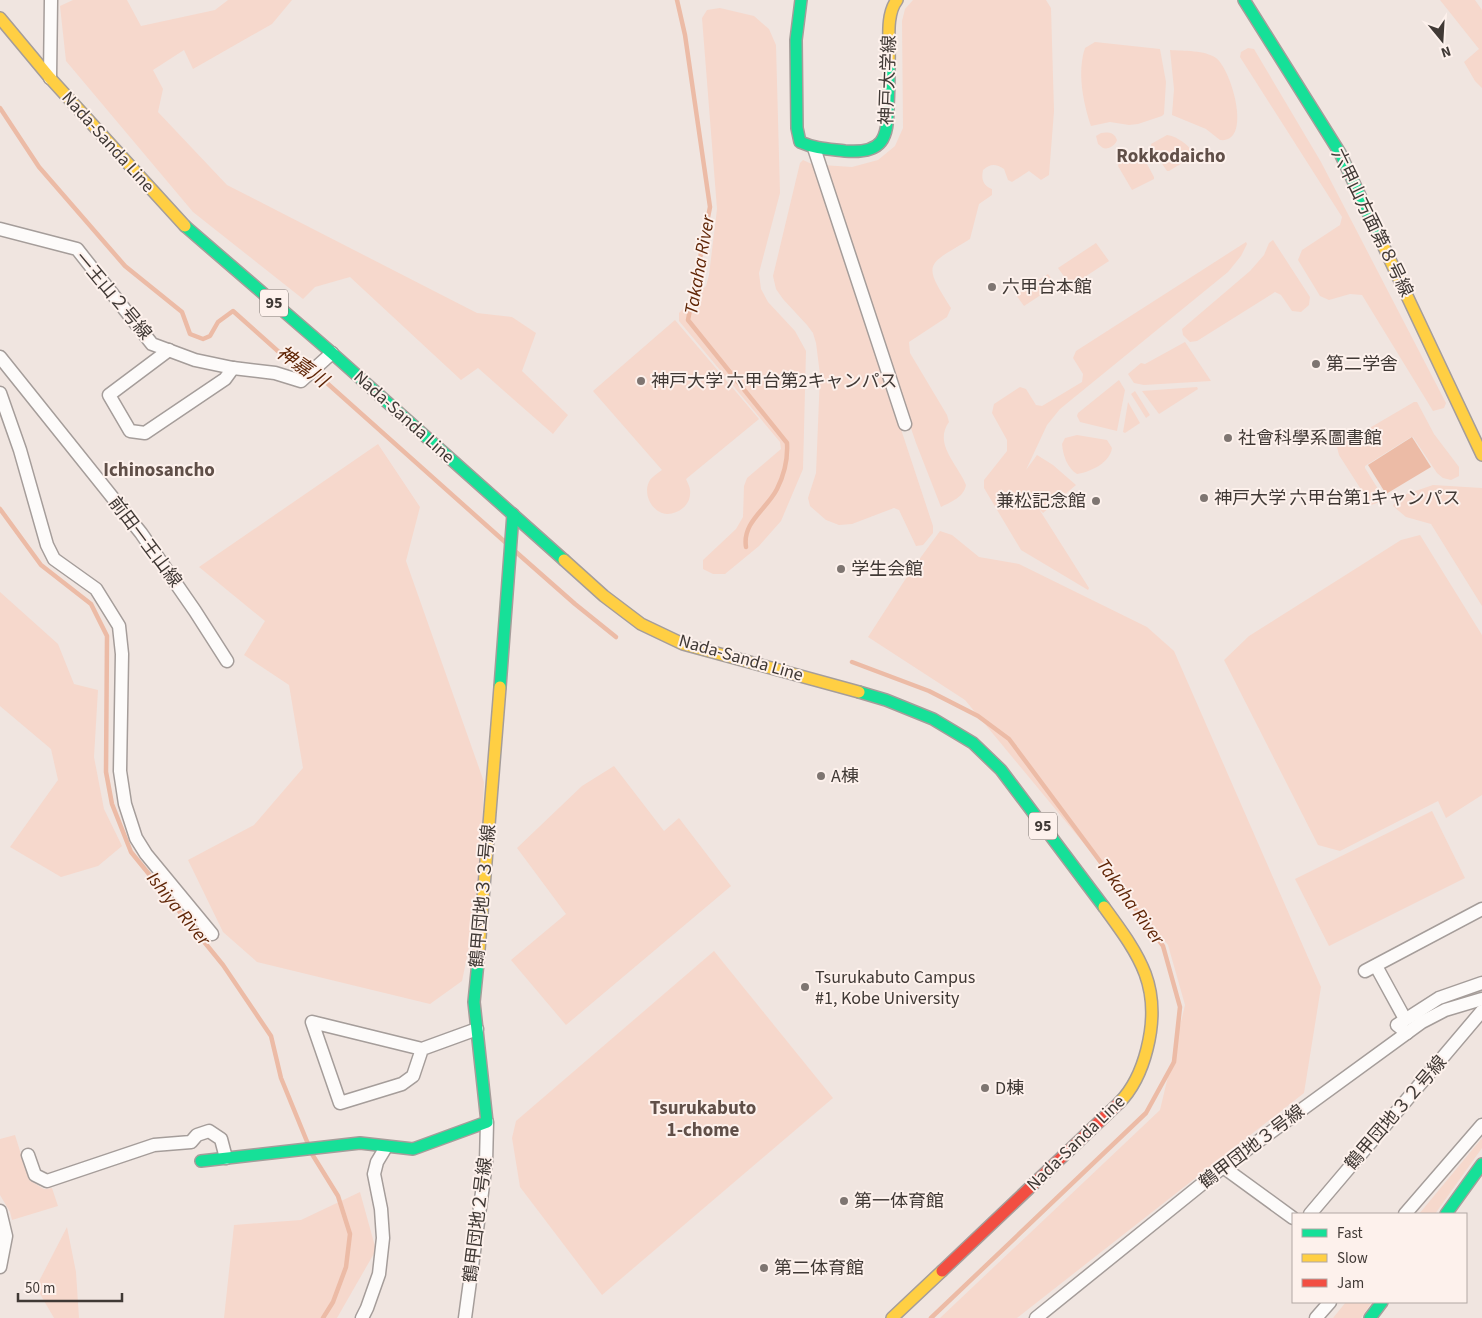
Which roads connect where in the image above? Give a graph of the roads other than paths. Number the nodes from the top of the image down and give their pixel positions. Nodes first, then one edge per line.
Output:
1 (51, 0) edge
2 (801, 0) edge
3 (897, 0) edge
4 (1244, 0) edge
5 (0, 18) edge
6 (50, 78) junction
7 (814, 148) junction
8 (0, 229) edge
9 (169, 350) junction
10 (332, 353) junction
11 (0, 357) edge
12 (233, 368) junction
13 (0, 394) edge
14 (905, 424) dead end
15 (1482, 455) edge
16 (513, 514) junction
17 (227, 661) dead end
18 (1482, 909) edge
19 (212, 934) dead end
20 (1482, 983) edge
21 (1482, 999) edge
22 (1482, 1011) edge
23 (1405, 1019) junction
24 (477, 1029) junction
25 (1407, 1033) junction
26 (422, 1049) junction
27 (487, 1122) junction
28 (1482, 1125) edge
29 (380, 1145) junction
30 (28, 1155) dead end
31 (226, 1158) junction
32 (201, 1161) dead end
33 (1482, 1164) edge
34 (1223, 1167) junction
35 (0, 1211) edge
36 (1311, 1213) edge
37 (1406, 1213) edge
38 (1447, 1213) edge
39 (1292, 1217) edge
40 (0, 1267) edge
41 (1329, 1303) edge
42 (1381, 1303) edge
43 (362, 1318) edge
44 (465, 1318) edge
45 (892, 1318) edge
46 (1036, 1318) edge
47 (1316, 1318) edge
48 (1370, 1318) edge

1 - 6 street
2 - 7 main road
3 - 7 main road, 神戸大学線
4 - 15 main road, 六甲山方面第８号線
5 - 6 main road, Nada-Sanda Line / 95
6 - 10 main road, Nada-Sanda Line / 95
7 - 14 street
8 - 9 street, 一王山２号線
9 - 12 street, 一王山２号線
9 - 12 street
10 - 12 street, 一王山２号線
10 - 16 main road, Nada-Sanda Line / 95
11 - 17 street, 前田一王山線
13 - 19 street
16 - 24 main road, 鶴甲団地３３号線
16 - 45 main road, Nada-Sanda Line / 95
18 - 23 street
20 - 23 street
21 - 25 street, 鶴甲団地３号線
22 - 36 street, 鶴甲団地３２号線
23 - 25 street
24 - 26 street
24 - 27 main road, 鶴甲団地３３号線
25 - 34 street, 鶴甲団地３号線
26 - 26 street
27 - 29 main road
27 - 44 street, 鶴甲団地２号線
28 - 37 street
29 - 31 main road
29 - 43 street
30 - 31 street
31 - 32 main road
33 - 38 main road
34 - 39 street
34 - 46 street, 鶴甲団地３号線
35 - 40 street
41 - 47 street
42 - 48 main road

